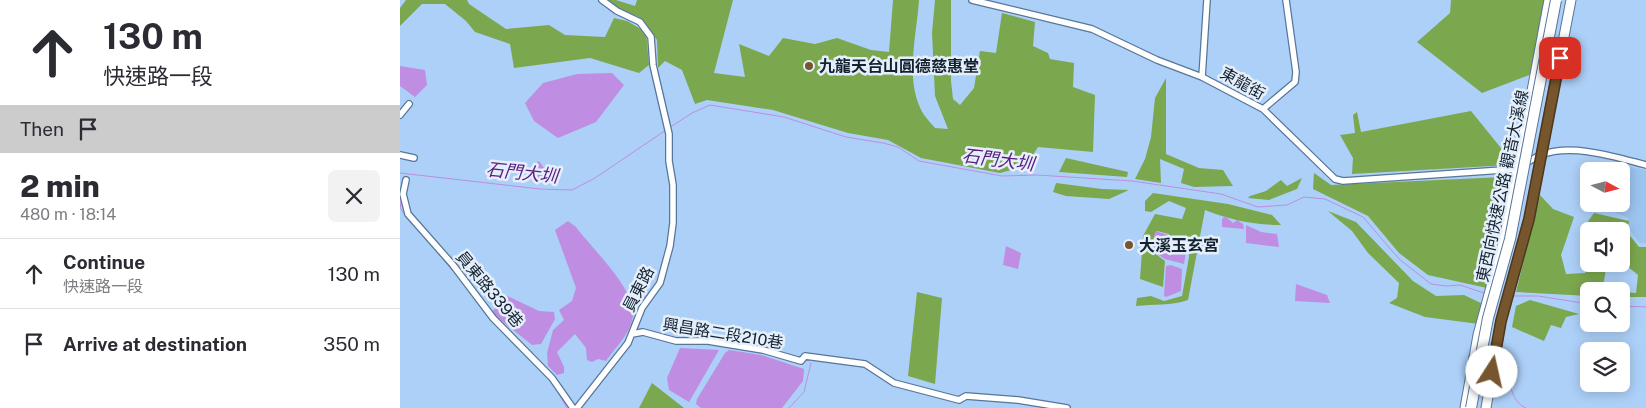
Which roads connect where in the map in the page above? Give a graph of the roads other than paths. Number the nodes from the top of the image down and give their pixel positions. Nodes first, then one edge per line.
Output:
1 (602, 0) edge
2 (972, 0) edge
3 (1207, 0) edge
4 (1286, 0) edge
5 (1549, 0) edge
6 (1556, 0) edge
7 (1562, 0) edge
8 (1571, 0) edge
9 (1202, 77) junction
10 (410, 104) dead end
11 (1263, 109) junction
12 (400, 115) edge
13 (400, 155) edge
14 (1541, 155) junction
15 (414, 158) dead end
16 (1646, 165) edge
17 (1518, 169) junction
18 (406, 180) dead end
19 (632, 334) junction
20 (573, 408) edge
21 (577, 408) edge
22 (1067, 408) edge
23 (1465, 408) edge
24 (1471, 408) edge
25 (1478, 408) edge
26 (1486, 408) edge

1 - 19 street, 員東路
2 - 9 street, 東龍街
3 - 9 street
4 - 11 street
5 - 17 main road
6 - 24 highway, 東西向快速公路 觀音大溪線, bridge
7 - 25 highway, 東西向快速公路 觀音大溪線
8 - 14 main road
9 - 11 street, 東龍街
10 - 12 street
11 - 17 street, 東龍街
13 - 15 street
14 - 16 street
14 - 17 street
14 - 26 main road
17 - 23 main road
18 - 20 street, 員東路339巷
19 - 21 street, 員東路
19 - 22 street, 興昌路二段210巷

